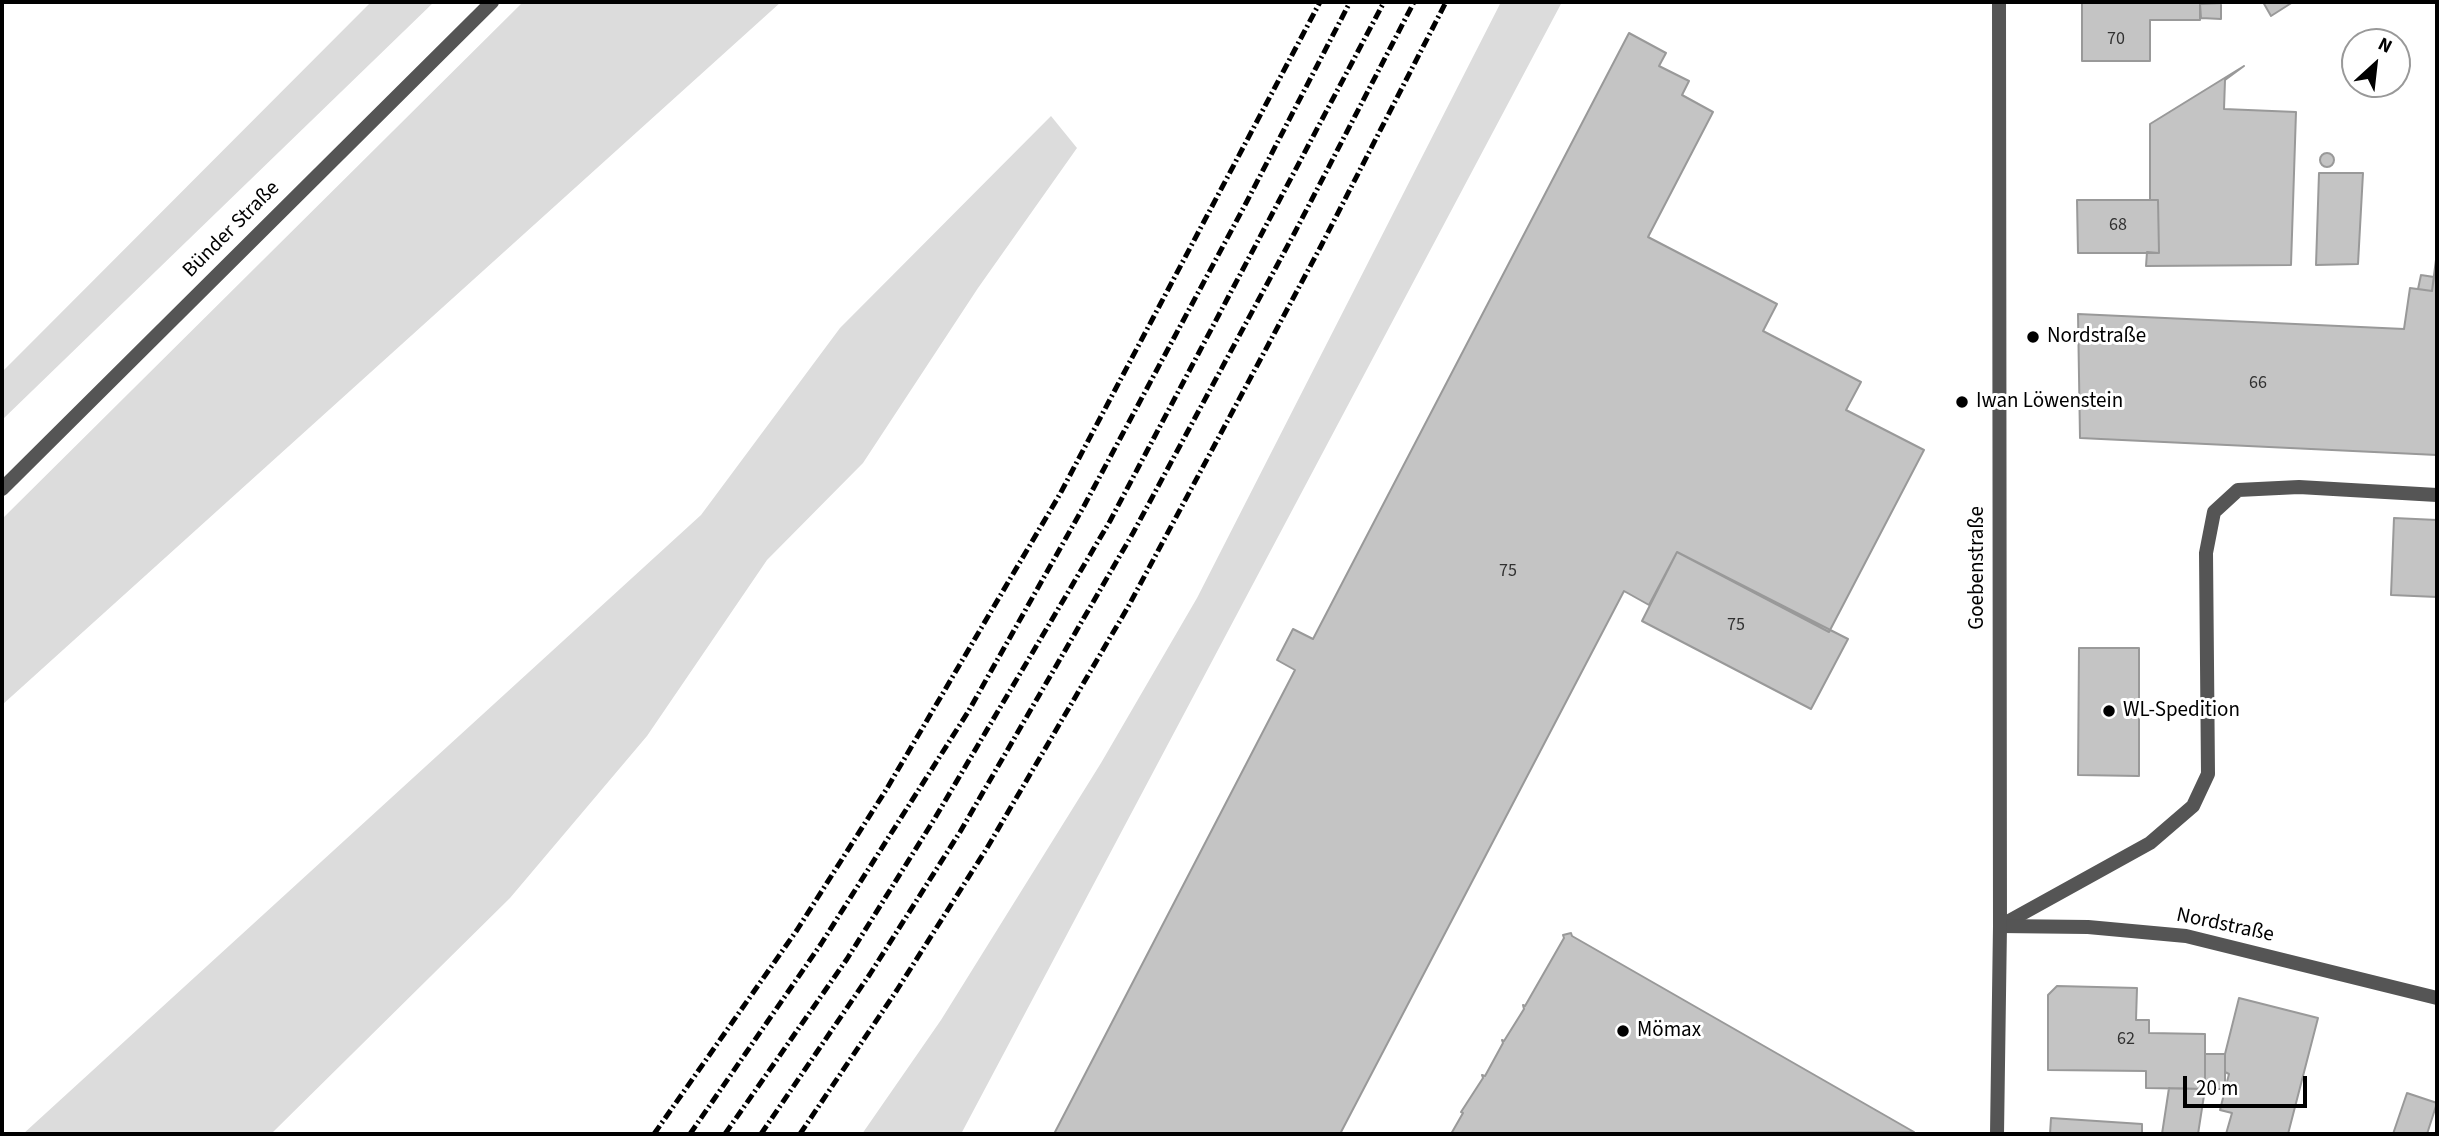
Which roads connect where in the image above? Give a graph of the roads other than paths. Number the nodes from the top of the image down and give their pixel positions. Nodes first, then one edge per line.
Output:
1 (492, 2) edge
2 (1999, 2) edge
3 (2, 489) edge
4 (2437, 495) edge
5 (2000, 926) junction
6 (2437, 998) edge
7 (1997, 1134) edge

1 - 3 street, Bünder Straße
2 - 5 street, Goebenstraße
4 - 5 street
5 - 6 street, Nordstraße
5 - 7 street, Goebenstraße

